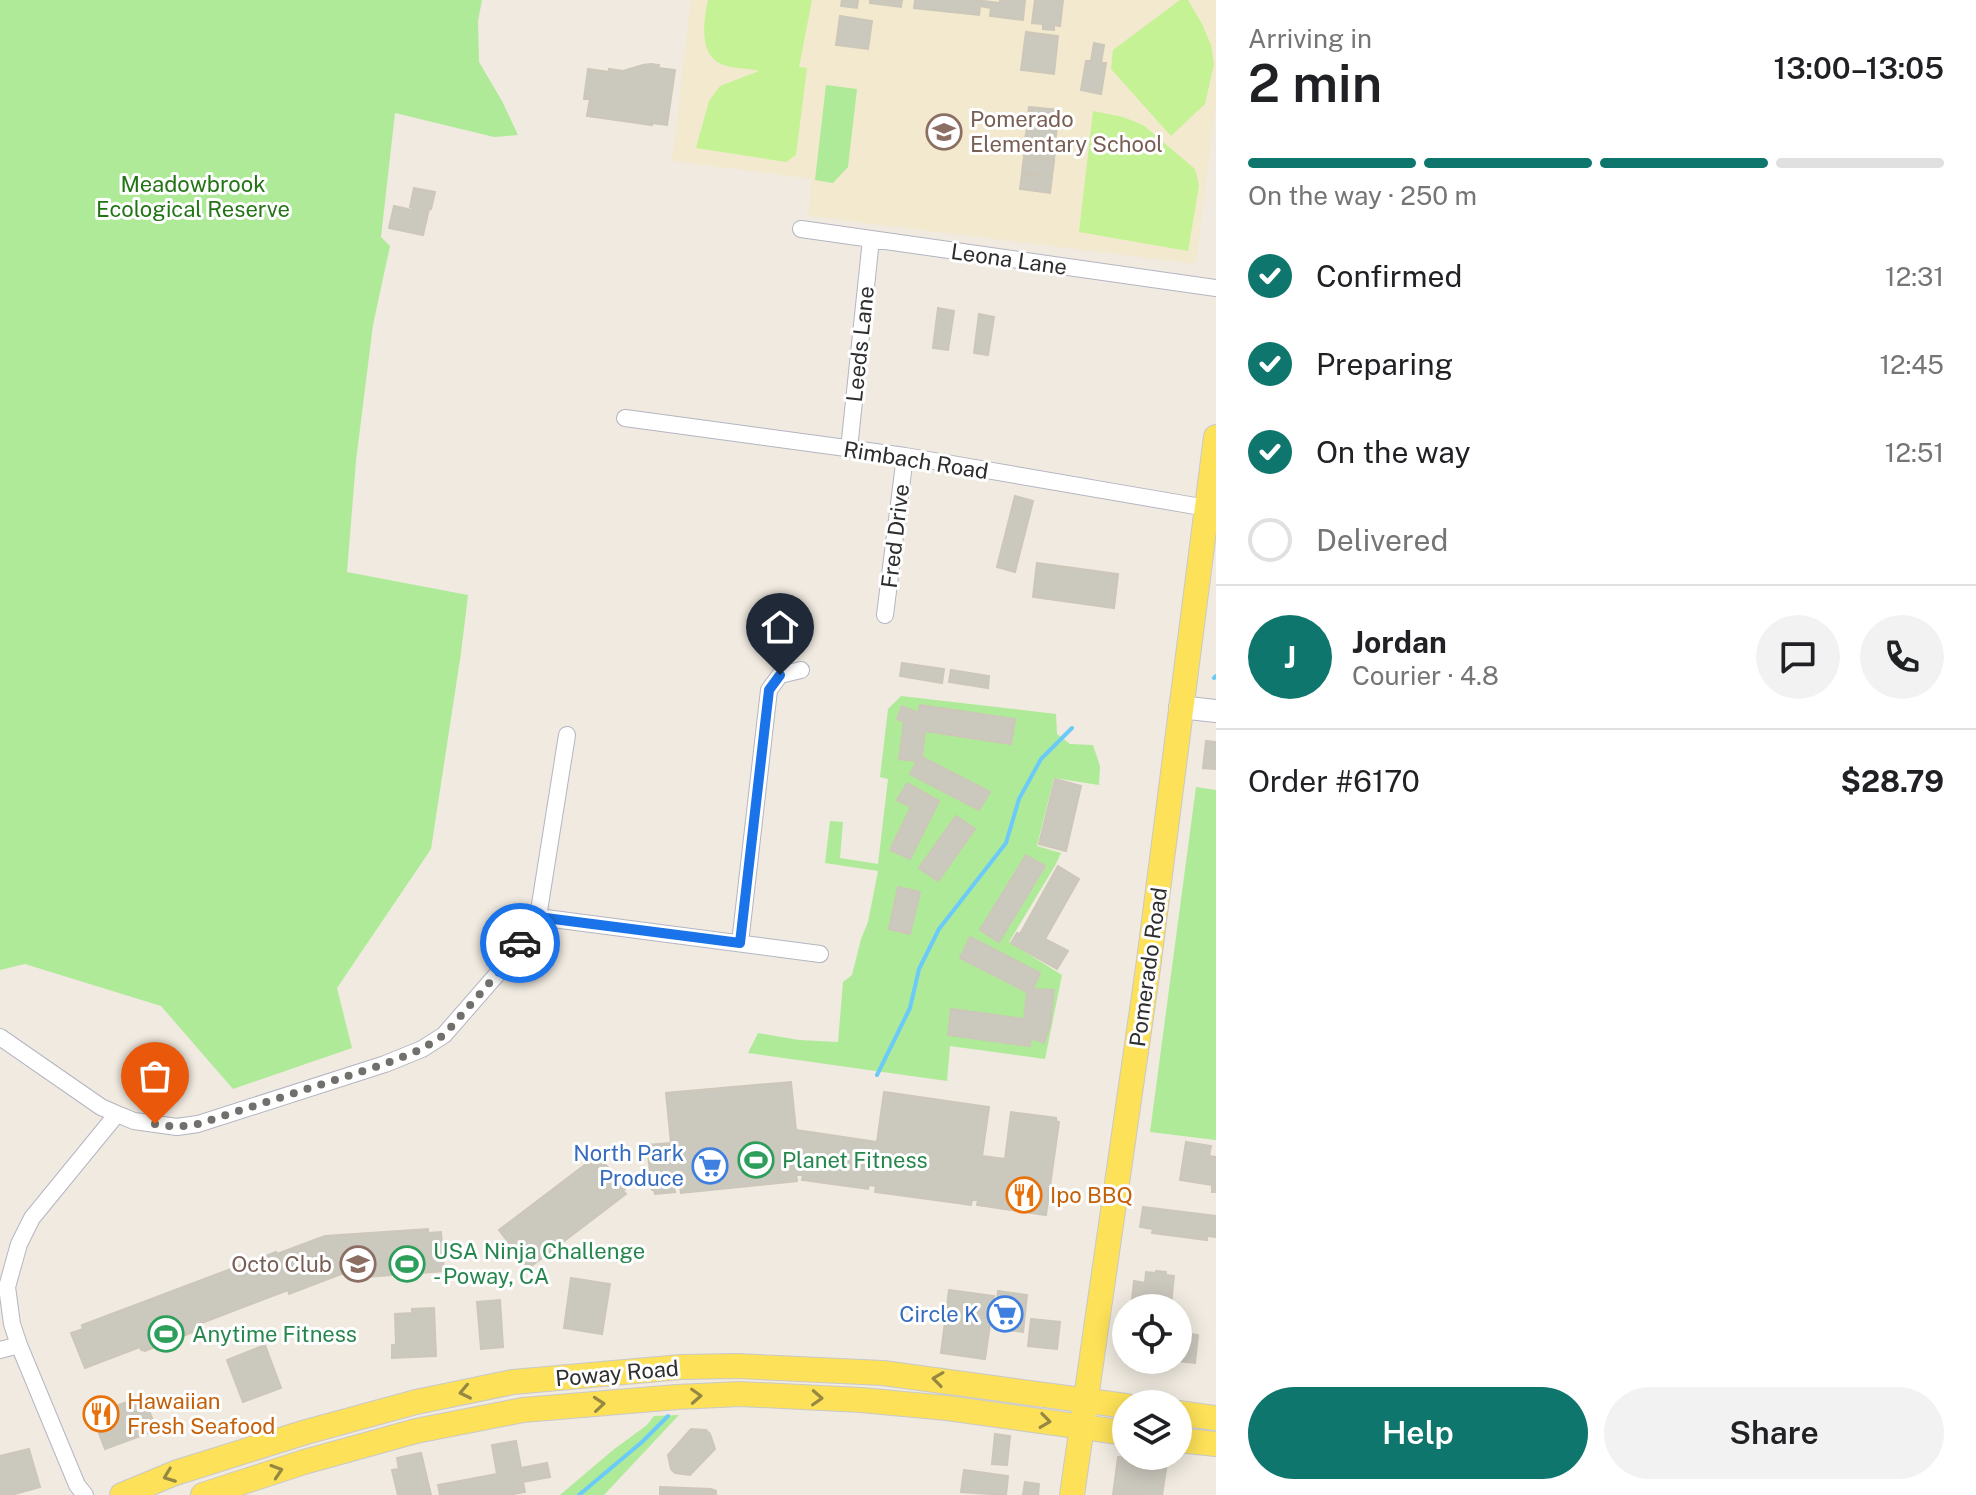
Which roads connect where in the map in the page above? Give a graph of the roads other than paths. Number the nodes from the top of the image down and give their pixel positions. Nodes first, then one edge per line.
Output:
1 (801, 229) dead end
2 (871, 239) junction
3 (1216, 288) edge
4 (625, 418) dead end
5 (1216, 437) edge
6 (849, 449) junction
7 (905, 456) junction
8 (1207, 508) junction
9 (885, 615) dead end
10 (801, 670) dead end
11 (1180, 707) junction
12 (1216, 711) edge
13 (567, 735) dead end
14 (538, 917) junction
15 (740, 943) junction
16 (820, 954) dead end
17 (0, 1037) edge
18 (117, 1114) junction
19 (19, 1345) junction
20 (0, 1350) edge
21 (1086, 1400) junction
22 (1112, 1404) edge
23 (1192, 1415) edge
24 (1216, 1418) edge
25 (1082, 1426) junction
26 (1112, 1431) edge
27 (1192, 1441) edge
28 (1216, 1444) edge
29 (85, 1495) edge
30 (122, 1495) edge
31 (203, 1495) edge
32 (1072, 1495) edge

1 - 2 street, Leona Lane
2 - 3 street, Leona Lane
2 - 6 street, Leeds Lane
4 - 6 street, Rimbach Road
5 - 8 main road, Pomerado Road
6 - 7 street, Rimbach Road
7 - 8 street, Rimbach Road
7 - 9 street, Fred Drive
8 - 11 main road, Pomerado Road
10 - 15 street
11 - 12 street
11 - 21 main road, Pomerado Road
13 - 14 street
14 - 15 street
14 - 18 street
15 - 16 street
17 - 18 street
18 - 19 street
19 - 20 street
19 - 29 street
21 - 22 main road, Poway Road
21 - 25 main road, Pomerado Road
21 -> 30 main road, Poway Road
23 - 24 main road
25 - 26 main road, Poway Road
31 -> 25 main road, Poway Road
25 - 32 main road, Pomerado Road
27 - 28 main road

